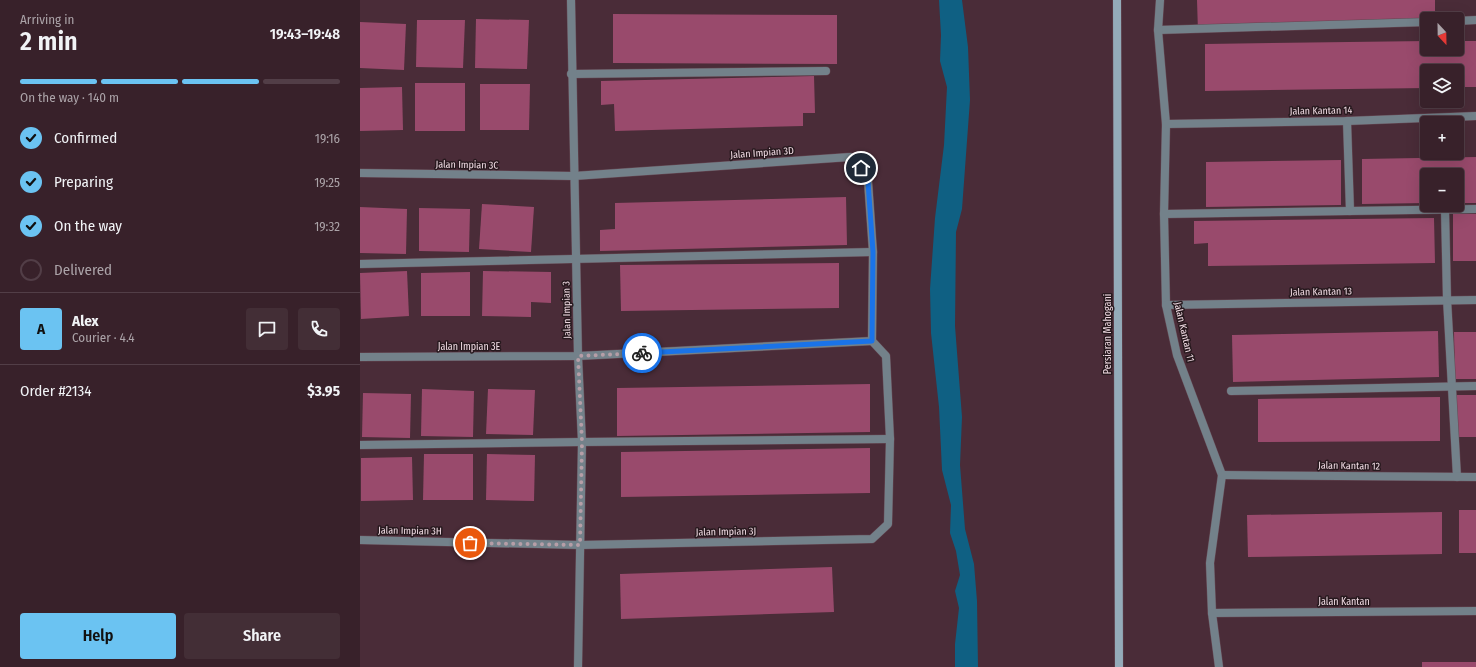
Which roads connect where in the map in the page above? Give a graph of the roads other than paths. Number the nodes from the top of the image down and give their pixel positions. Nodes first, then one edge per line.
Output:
1 (571, 0) edge
2 (1117, 0) edge
3 (1160, 0) edge
4 (1476, 20) edge
5 (1464, 21) edge
6 (1420, 22) edge
7 (1158, 30) junction
8 (826, 71) dead end
9 (571, 74) junction
10 (1476, 116) edge
11 (1347, 121) junction
12 (1166, 124) junction
13 (360, 173) edge
14 (574, 176) junction
15 (1464, 209) edge
16 (1476, 209) edge
17 (1420, 210) edge
18 (1350, 211) junction
19 (1445, 212) edge
20 (1164, 214) junction
21 (873, 252) junction
22 (576, 258) junction
23 (360, 264) edge
24 (1446, 300) junction
25 (1476, 300) edge
26 (1166, 305) junction
27 (872, 341) junction
28 (578, 356) junction
29 (360, 357) edge
30 (1451, 386) junction
31 (1476, 386) edge
32 (1231, 391) dead end
33 (890, 439) junction
34 (582, 442) junction
35 (360, 445) edge
36 (1222, 475) junction
37 (1457, 477) junction
38 (1476, 477) edge
39 (360, 540) edge
40 (580, 545) junction
41 (1476, 611) edge
42 (1212, 613) junction
43 (578, 667) edge
44 (1119, 667) edge
45 (1218, 667) edge

1 - 9 street, Jalan Impian 3
2 - 44 main road, Persiaran Mahogani
3 - 7 street, Jalan Kantan 11
4 - 5 street
6 - 7 street
7 - 12 street, Jalan Kantan 11
8 - 9 street
9 - 14 street, Jalan Impian 3
10 - 11 street, Jalan Kantan 14
11 - 12 street, Jalan Kantan 14
11 - 18 street
12 - 20 street, Jalan Kantan 11
13 - 14 street, Jalan Impian 3C
14 - 21 street, Jalan Impian 3D
14 - 22 street, Jalan Impian 3
15 - 16 street
17 - 18 street
18 - 20 street
19 - 24 street
20 - 26 street, Jalan Kantan 11
21 - 22 street
21 - 27 street
22 - 23 street
22 - 28 street, Jalan Impian 3
24 - 25 street, Jalan Kantan 13
24 - 26 street, Jalan Kantan 13
24 - 30 street
26 - 36 street, Jalan Kantan 11
27 - 28 street, Jalan Impian 3E
27 - 33 street
28 - 29 street, Jalan Impian 3E
28 - 34 street, Jalan Impian 3
30 - 31 street
30 - 32 street
30 - 37 street
33 - 34 street
33 - 40 street, Jalan Impian 3J
34 - 35 street
34 - 40 street, Jalan Impian 3
36 - 37 street, Jalan Kantan 12
36 - 42 street, Jalan Kantan 11
37 - 38 street, Jalan Kantan 12
39 - 40 street, Jalan Impian 3H
40 - 43 street, Jalan Impian 3
41 - 42 street, Jalan Kantan
42 - 45 street, Jalan Kantan 11

